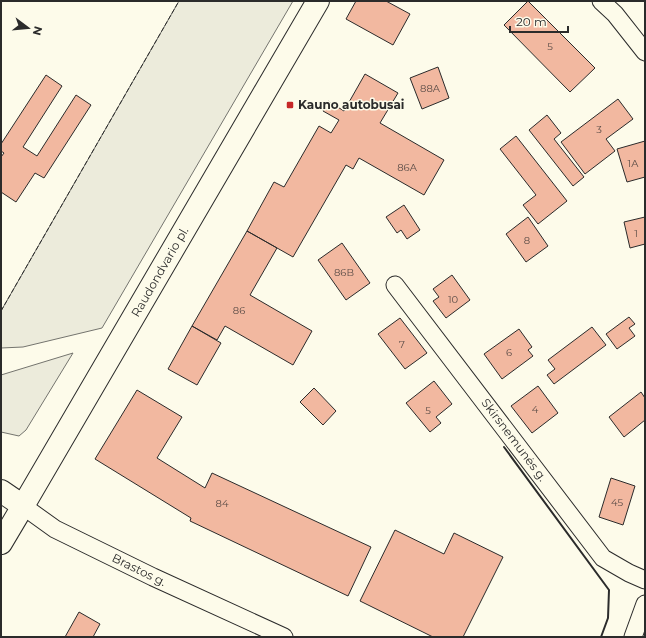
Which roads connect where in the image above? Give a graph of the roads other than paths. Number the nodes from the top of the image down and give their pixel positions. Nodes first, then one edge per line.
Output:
1 (318, 1) edge
2 (601, 1) edge
3 (645, 52) edge
4 (395, 285) dead end
5 (1, 491) edge
6 (23, 506) junction
7 (1, 543) edge
8 (645, 580) edge
9 (645, 604) edge
10 (284, 637) edge
11 (633, 637) edge

1 - 6 main road, Raudondvario pl.
2 - 3 street
4 - 8 street, Skirsnemunės g.
5 - 6 main road, Brastos g.
6 - 7 main road, Raudondvario pl.
6 - 10 street, Brastos g.
9 - 11 street

